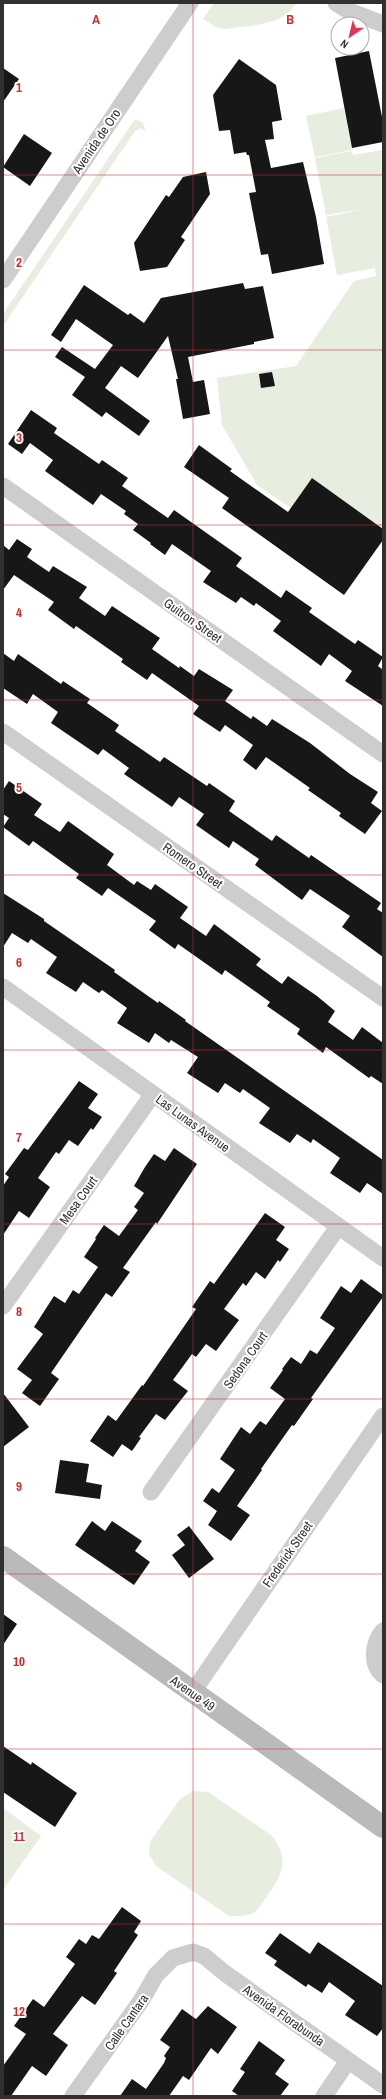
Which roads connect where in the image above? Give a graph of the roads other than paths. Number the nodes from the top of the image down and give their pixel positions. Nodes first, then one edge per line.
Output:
1 (190, 3) edge
2 (336, 3) edge
3 (383, 24) edge
4 (3, 280) edge
5 (3, 486) edge
6 (3, 732) edge
7 (383, 754) edge
8 (3, 987) edge
9 (383, 998) edge
10 (153, 1094) junction
11 (338, 1227) junction
12 (383, 1258) edge
13 (3, 1306) edge
14 (383, 1416) edge
15 (151, 1492) dead end
16 (3, 1557) edge
17 (383, 1631) edge
18 (383, 1675) edge
19 (192, 1692) junction
20 (383, 1827) edge
21 (183, 1954) joint
22 (348, 2061) junction
23 (383, 2085) edge
24 (73, 2096) edge
25 (324, 2096) edge

1 - 4 street, Avenida de Oro
2 - 3 street
5 - 7 street, Guitron Street
6 - 9 street, Romero Street
8 - 10 street, Las Lunas Avenue
10 - 11 street, Las Lunas Avenue
10 - 13 street, Mesa Court
11 - 12 street, Las Lunas Avenue
11 - 15 street, Sedona Court
14 - 19 street, Frederick Street
16 - 19 street, Avenue 49
17 - 18 street
19 - 20 street, Avenue 49
21 - 22 street, Avenida Florabunda
21 - 24 street, Calle Cantara
22 - 23 street, Avenida Florabunda
22 - 25 street

